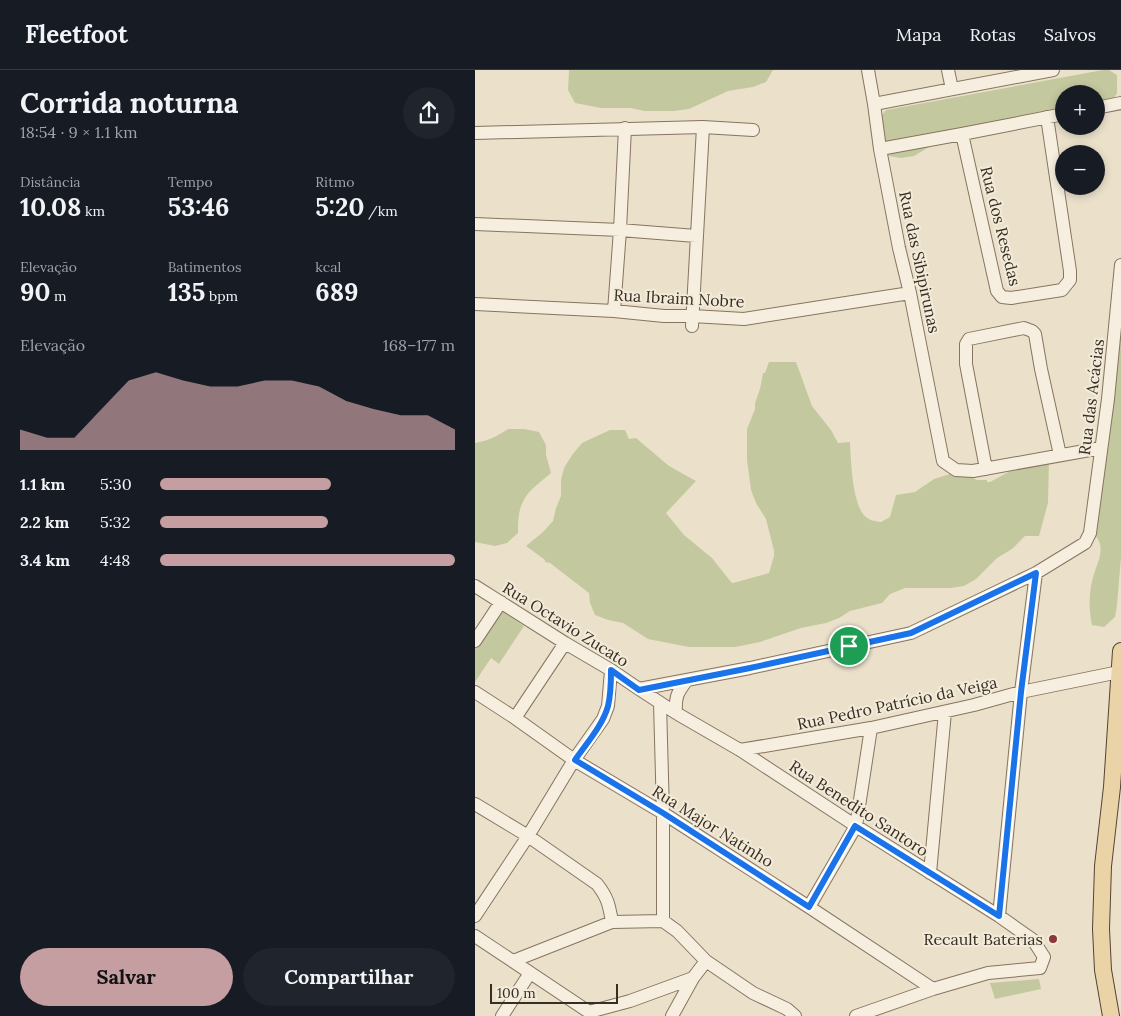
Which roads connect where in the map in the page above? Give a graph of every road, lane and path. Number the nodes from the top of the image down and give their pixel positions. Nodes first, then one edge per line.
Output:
1 (868, 70) edge
2 (948, 70) edge
3 (1053, 70) edge
4 (1036, 72) edge
5 (951, 89) junction
6 (1121, 103) edge
7 (874, 104) junction
8 (1105, 106) edge
9 (1055, 116) edge
10 (1047, 117) junction
11 (703, 126) junction
12 (625, 128) junction
13 (753, 130) dead end
14 (475, 133) edge
15 (962, 134) junction
16 (880, 149) junction
17 (475, 224) edge
18 (620, 230) junction
19 (696, 236) junction
20 (1121, 265) edge
21 (910, 293) junction
22 (475, 304) edge
23 (614, 311) junction
24 (692, 321) junction
25 (1101, 448) junction
26 (1060, 455) junction
27 (985, 469) junction
28 (1036, 573) junction
29 (475, 586) edge
30 (501, 602) junction
31 (475, 641) edge
32 (565, 643) junction
33 (1121, 651) edge
34 (611, 670) junction
35 (1119, 672) junction
36 (687, 680) junction
37 (639, 690) junction
38 (475, 692) edge
39 (1021, 692) junction
40 (660, 703) junction
41 (945, 712) junction
42 (676, 713) junction
43 (515, 718) junction
44 (871, 728) junction
45 (740, 750) junction
46 (575, 760) junction
47 (475, 804) edge
48 (663, 813) junction
49 (855, 826) junction
50 (528, 836) junction
51 (930, 873) junction
52 (809, 907) junction
53 (475, 916) edge
54 (999, 916) junction
55 (663, 921) junction
56 (612, 922) junction
57 (475, 936) edge
58 (513, 961) junction
59 (706, 961) junction
60 (530, 973) junction
61 (693, 978) junction
62 (933, 989) junction
63 (874, 1013) edge
64 (588, 1014) edge
65 (502, 1016) edge
66 (672, 1016) edge
67 (795, 1016) edge
68 (856, 1016) edge
69 (1111, 1016) edge

1 - 7 street, Rua das Sibipirunas
2 - 5 street
3 - 4 street
4 - 5 street
5 - 7 street
6 - 8 street
7 - 16 street, Rua das Sibipirunas
9 - 10 street
10 - 15 street
10 - 15 street, Rua dos Resedas
11 - 12 street
11 - 13 street
11 - 19 street
12 - 14 street
12 - 18 street
15 - 16 street
16 - 21 street, Rua das Sibipirunas
17 - 18 street
18 - 19 street
18 - 23 street
19 - 24 street
20 - 25 street, Rua das Acácias
21 - 24 street, Rua Ibraim Nobre
21 - 27 street, Rua das Sibipirunas
22 - 23 street, Rua Ibraim Nobre
23 - 24 street, Rua Ibraim Nobre
25 - 26 street
25 - 28 street, Rua das Acácias
26 - 27 street
26 - 27 street
28 - 36 street
28 - 39 street
29 - 30 street, Rua Octavio Zucato
30 - 31 street
30 - 32 street, Rua Octavio Zucato
32 - 34 street, Rua Octavio Zucato
32 - 43 street
33 - 35 main road
34 - 37 street, Rua Octavio Zucato
34 - 46 street
35 - 39 street, Rua Pedro Patrício da Veiga
35 - 69 main road
36 - 37 street
36 - 42 street
37 - 40 street, Rua Benedito Santoro
38 - 43 street, Rua Major Natinho
39 - 41 street, Rua Pedro Patrício da Veiga
39 - 54 street
40 - 42 street, Rua Benedito Santoro
40 - 48 street
41 - 44 street, Rua Pedro Patrício da Veiga
41 - 51 street
42 - 45 street, Rua Benedito Santoro
43 - 46 street, Rua Major Natinho
44 - 45 street, Rua Pedro Patrício da Veiga
44 - 49 street
45 - 49 street, Rua Benedito Santoro
46 - 48 street, Rua Major Natinho
46 - 50 street
47 - 50 street
48 - 52 street, Rua Major Natinho
48 - 55 street
49 - 51 street, Rua Benedito Santoro
49 - 52 street
50 - 53 street
50 - 56 street
51 - 54 street, Rua Benedito Santoro
52 - 62 street, Rua Major Natinho
54 - 62 street, Rua Benedito Santoro
55 - 56 street
55 - 59 street
56 - 58 street
57 - 58 street
58 - 60 street
59 - 61 street
59 - 67 street
60 - 64 street
60 - 65 street
61 - 64 street
61 - 66 street
62 - 63 street
63 - 68 street

